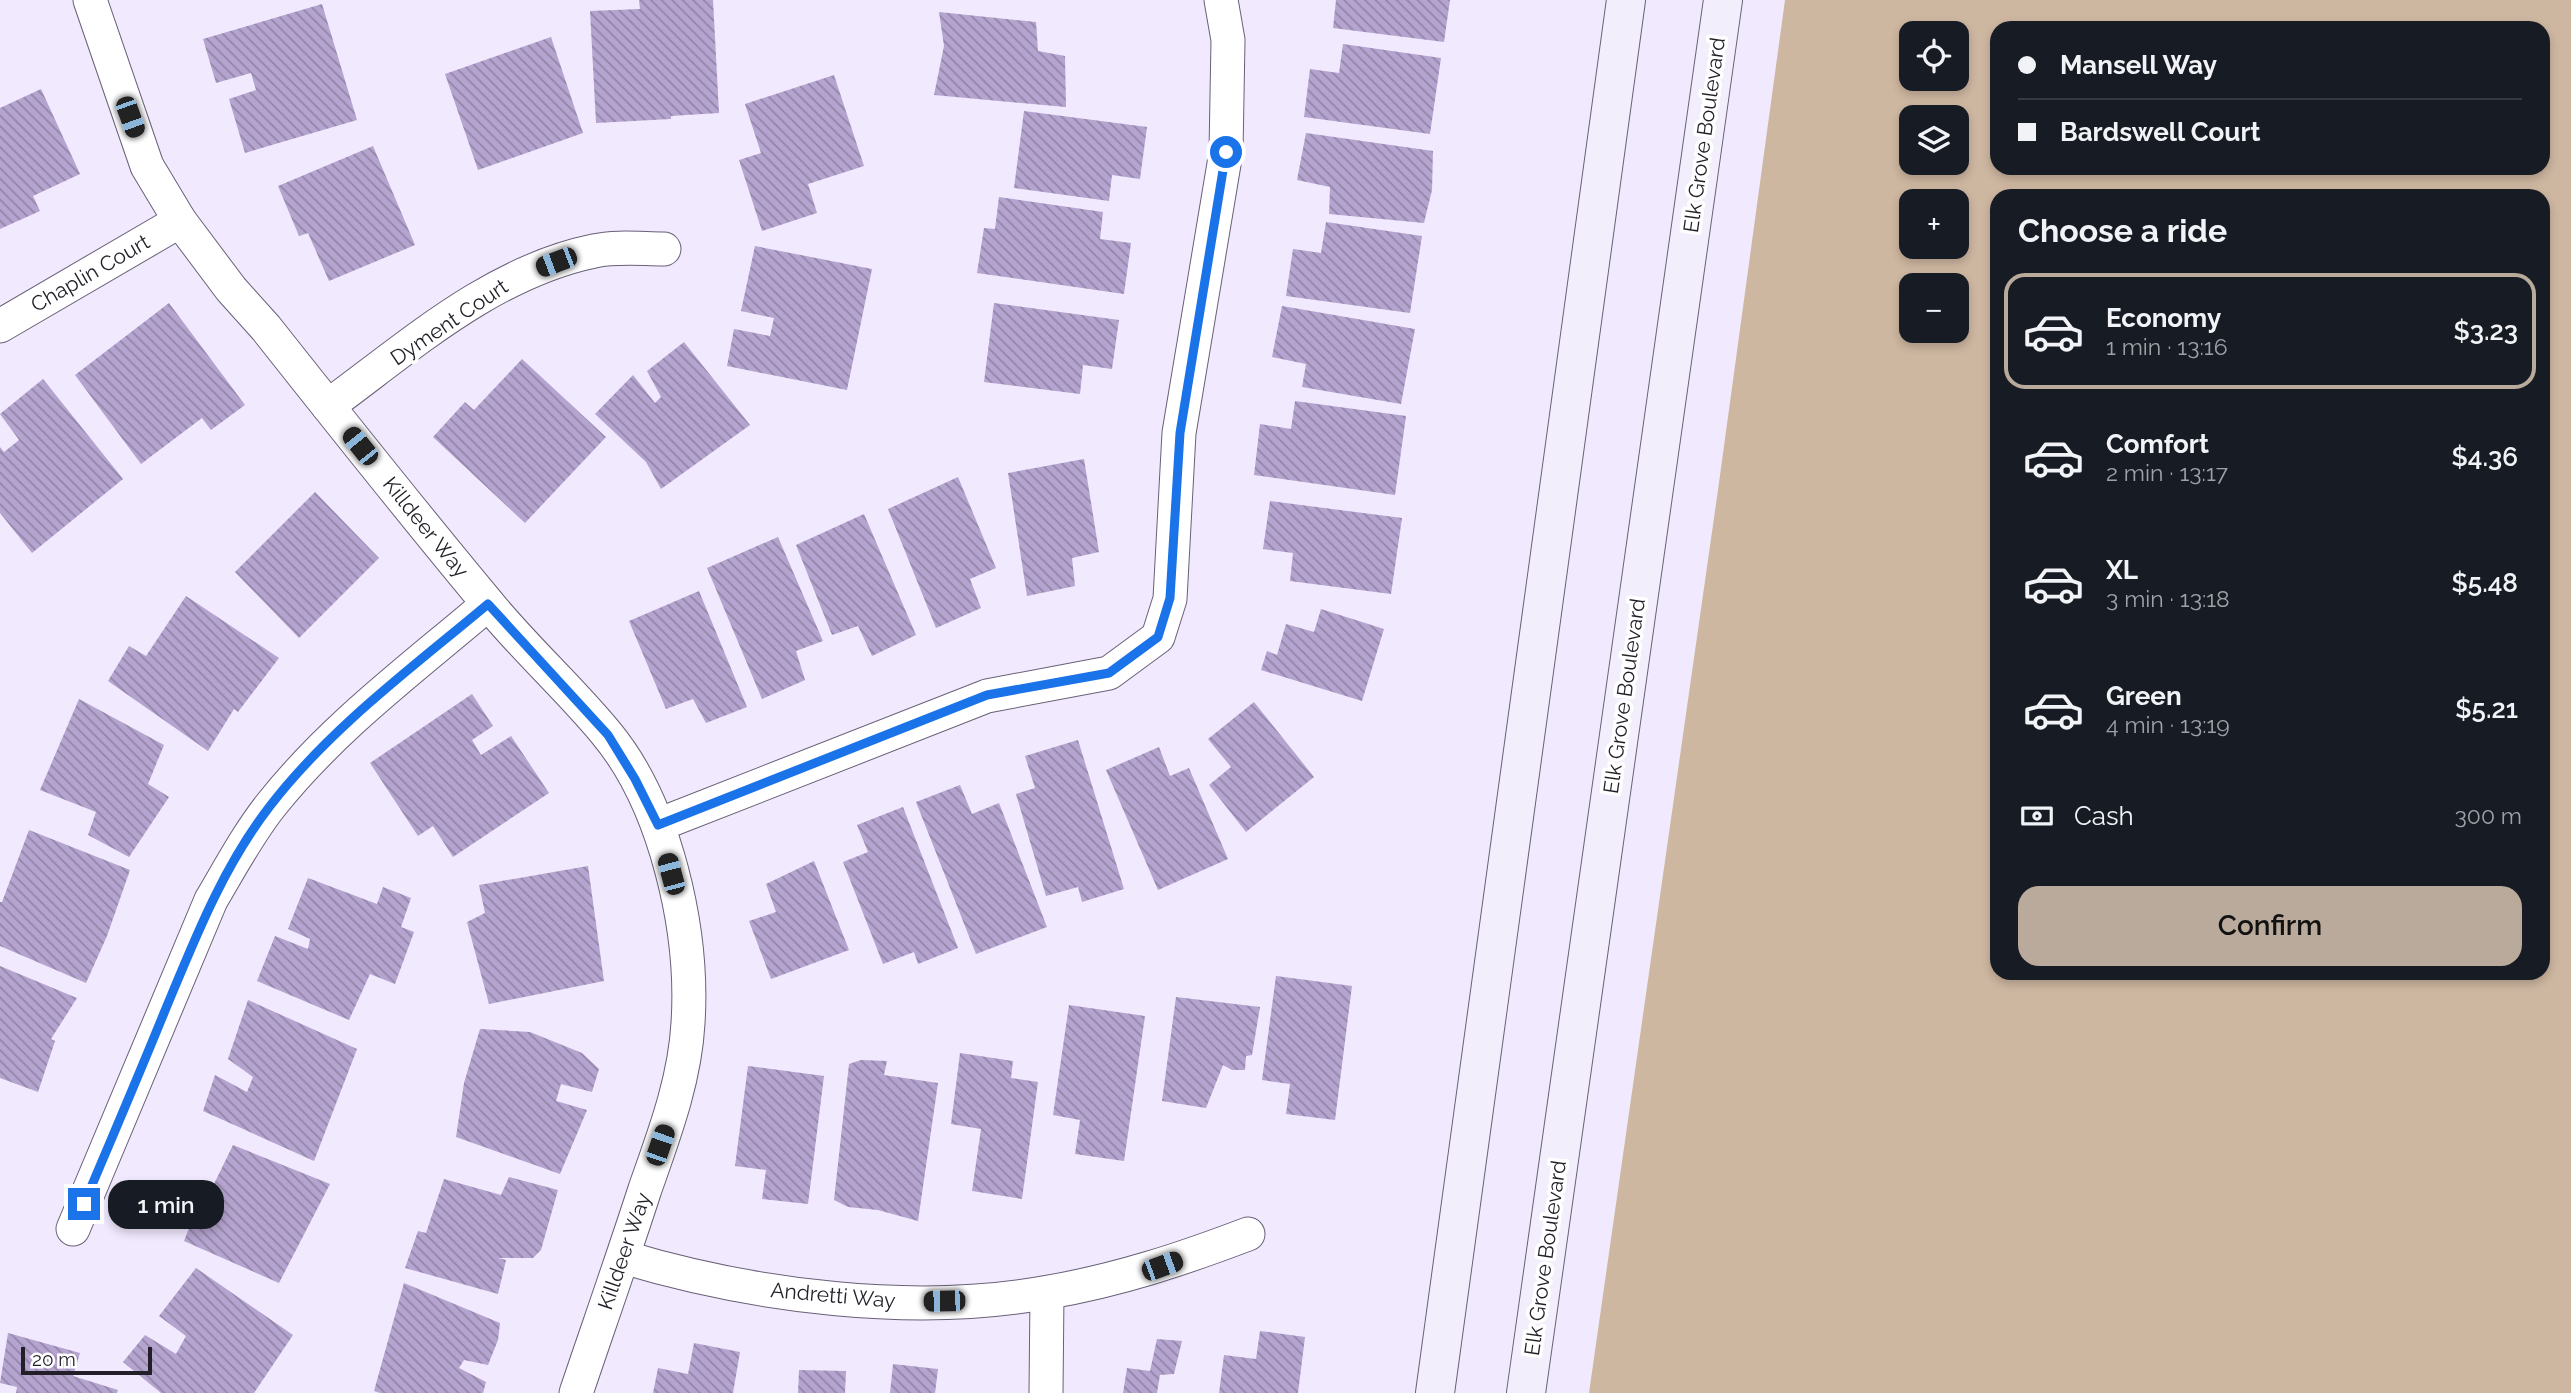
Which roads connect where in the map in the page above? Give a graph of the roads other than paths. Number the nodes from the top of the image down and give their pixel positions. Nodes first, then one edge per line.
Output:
1 (90, 0) edge
2 (1221, 0) edge
3 (1626, 0) edge
4 (1723, 0) edge
5 (180, 220) junction
6 (664, 249) dead end
7 (0, 326) edge
8 (328, 406) junction
9 (488, 604) junction
10 (658, 825) junction
11 (73, 1229) dead end
12 (1248, 1234) dead end
13 (623, 1257) junction
14 (1047, 1293) junction
15 (576, 1393) edge
16 (1046, 1393) edge
17 (1435, 1393) edge
18 (1526, 1393) edge

1 - 5 street, Killdeer Way
2 - 10 street
3 - 17 main road
4 - 18 main road, Elk Grove Boulevard
5 - 7 street, Chaplin Court
5 - 8 street, Killdeer Way
6 - 8 street, Dyment Court
8 - 9 street, Killdeer Way
9 - 10 street, Killdeer Way
9 - 11 street
10 - 13 street, Killdeer Way
12 - 14 street, Andretti Way
13 - 14 street, Andretti Way
13 - 15 street, Killdeer Way
14 - 16 street

